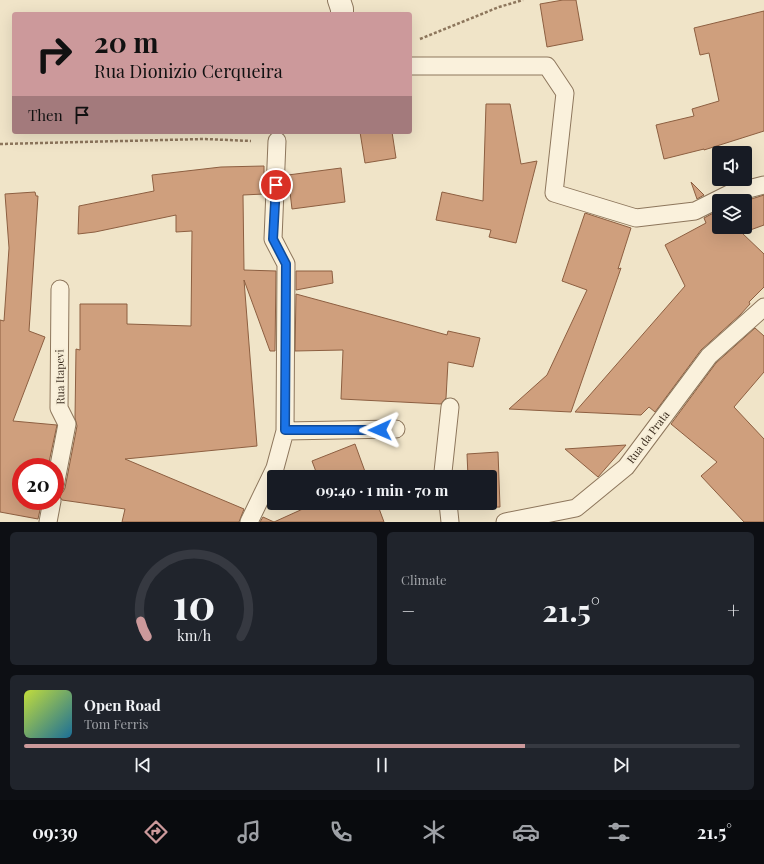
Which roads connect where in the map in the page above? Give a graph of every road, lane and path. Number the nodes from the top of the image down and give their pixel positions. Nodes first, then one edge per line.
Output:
1 (339, 0) edge
2 (523, 0) edge
3 (342, 12) edge
4 (417, 40) dead end
5 (412, 66) edge
6 (277, 141) joint
7 (0, 144) edge
8 (764, 185) edge
9 (60, 289) dead end
10 (764, 307) edge
11 (450, 407) dead end
12 (396, 429) dead end
13 (285, 430) junction
14 (60, 458) edge
15 (444, 470) edge
16 (50, 510) edge
17 (449, 510) edge
18 (48, 522) edge
19 (249, 522) edge
20 (450, 522) edge
21 (505, 522) edge

1 - 3 street
2 - 4 path
5 - 8 lane
6 - 7 path
6 - 13 lane
9 - 14 lane, Rua Itapevi
10 - 21 lane, Rua da Prata
11 - 15 lane
12 - 13 lane
13 - 19 lane
16 - 18 lane
17 - 20 lane

